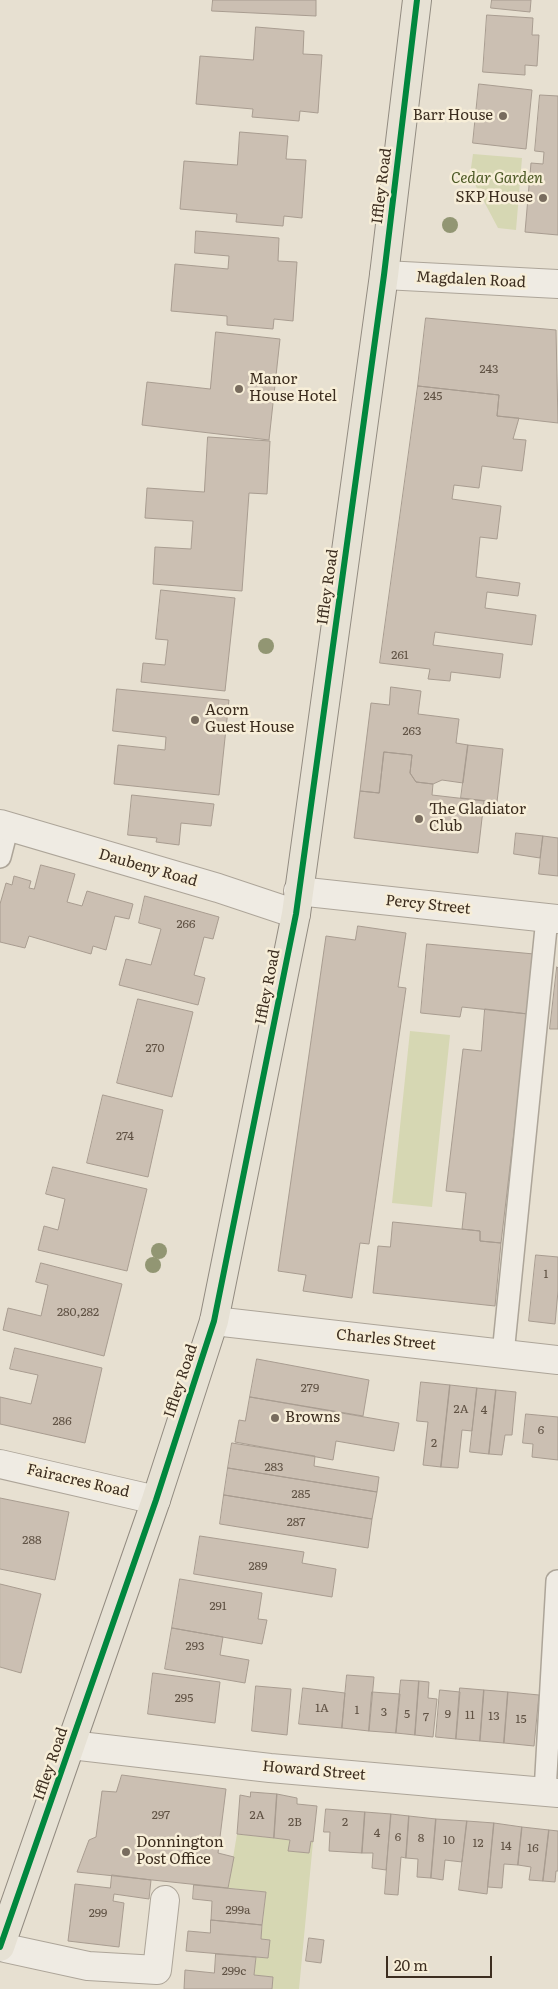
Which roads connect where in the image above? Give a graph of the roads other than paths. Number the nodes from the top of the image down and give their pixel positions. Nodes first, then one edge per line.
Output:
1 (417, 0) edge
2 (384, 275) junction
3 (558, 284) edge
4 (4, 825) edge
5 (0, 857) edge
6 (297, 903) junction
7 (553, 918) edge
8 (214, 1321) junction
9 (503, 1354) junction
10 (558, 1360) edge
11 (0, 1464) edge
12 (156, 1500) junction
13 (557, 1581) edge
14 (71, 1744) junction
15 (552, 1792) edge
16 (165, 1900) dead end
17 (0, 1947) edge

1 - 2 main road, Iffley Road
2 - 3 street, Magdalen Road
2 - 6 main road, Iffley Road
4 - 5 lane
4 - 6 street, Daubeny Road
6 - 7 street, Percy Street
6 - 8 main road, Iffley Road
7 - 9 lane
8 - 9 street, Charles Street
8 - 12 main road, Iffley Road
9 - 10 street, Charles Street
11 - 12 street, Fairacres Road
12 - 14 main road, Iffley Road
13 - 15 lane
14 - 15 street, Howard Street
14 - 17 main road, Iffley Road
16 - 17 street, Iffley Road

